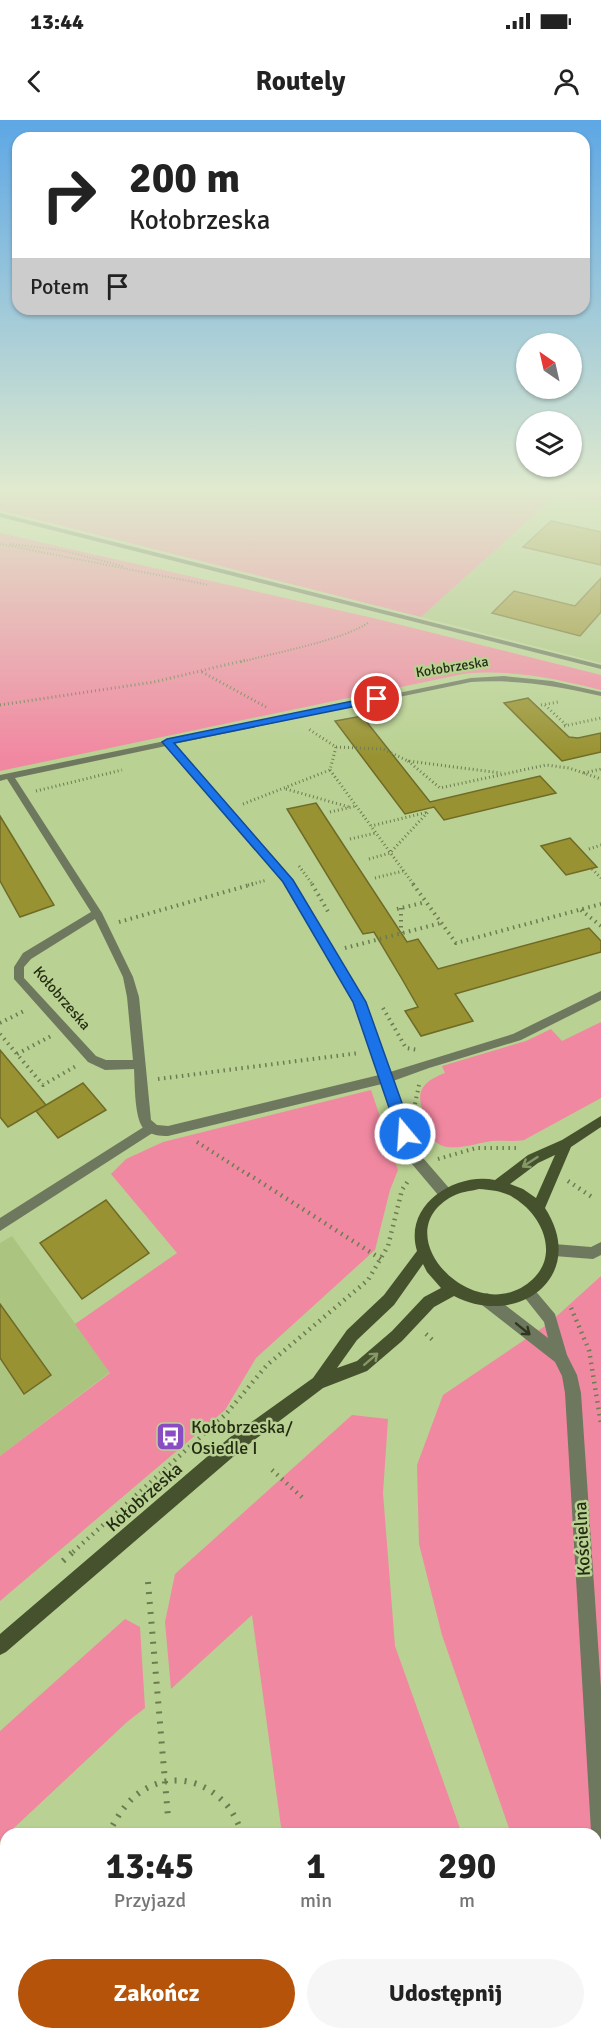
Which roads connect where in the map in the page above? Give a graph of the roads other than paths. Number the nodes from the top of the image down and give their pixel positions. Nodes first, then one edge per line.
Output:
1 (247, 578) edge
2 (601, 667) edge
3 (601, 694) edge
4 (167, 742) junction
5 (4, 777) edge
6 (97, 913) junction
7 (601, 995) edge
8 (139, 1064) junction
9 (387, 1078) junction
10 (601, 1121) edge
11 (150, 1128) junction
12 (566, 1144) junction
13 (498, 1185) junction
14 (444, 1192) junction
15 (538, 1209) junction
16 (0, 1225) edge
17 (601, 1248) edge
18 (554, 1250) junction
19 (423, 1253) junction
20 (453, 1288) junction
21 (528, 1293) junction
22 (488, 1300) junction
23 (560, 1357) junction
24 (318, 1383) junction
25 (0, 1646) edge
26 (601, 1828) edge

1 - 2 street
3 - 4 street, Kołobrzeska
4 - 5 street, Kołobrzeska
4 - 9 street
5 - 6 street, Kołobrzeska
6 - 8 street, Kołobrzeska
6 - 8 street, Kołobrzeska
7 - 9 street
8 - 11 street, Kołobrzeska
9 - 11 street
9 - 14 street
10 - 12 main road
11 - 16 street
12 -> 13 main road
12 - 15 main road
13 - 14 main road
13 - 15 main road
14 - 19 main road
15 - 18 main road
17 - 18 street
18 - 21 main road
19 - 20 main road
19 - 24 main road, Kołobrzeska
20 - 22 main road
24 -> 20 main road, Kołobrzeska
21 - 22 main road
21 - 23 street, Kościelna
22 -> 23 street, Kościelna
23 - 26 street, Kościelna
24 - 25 main road, Kołobrzeska

